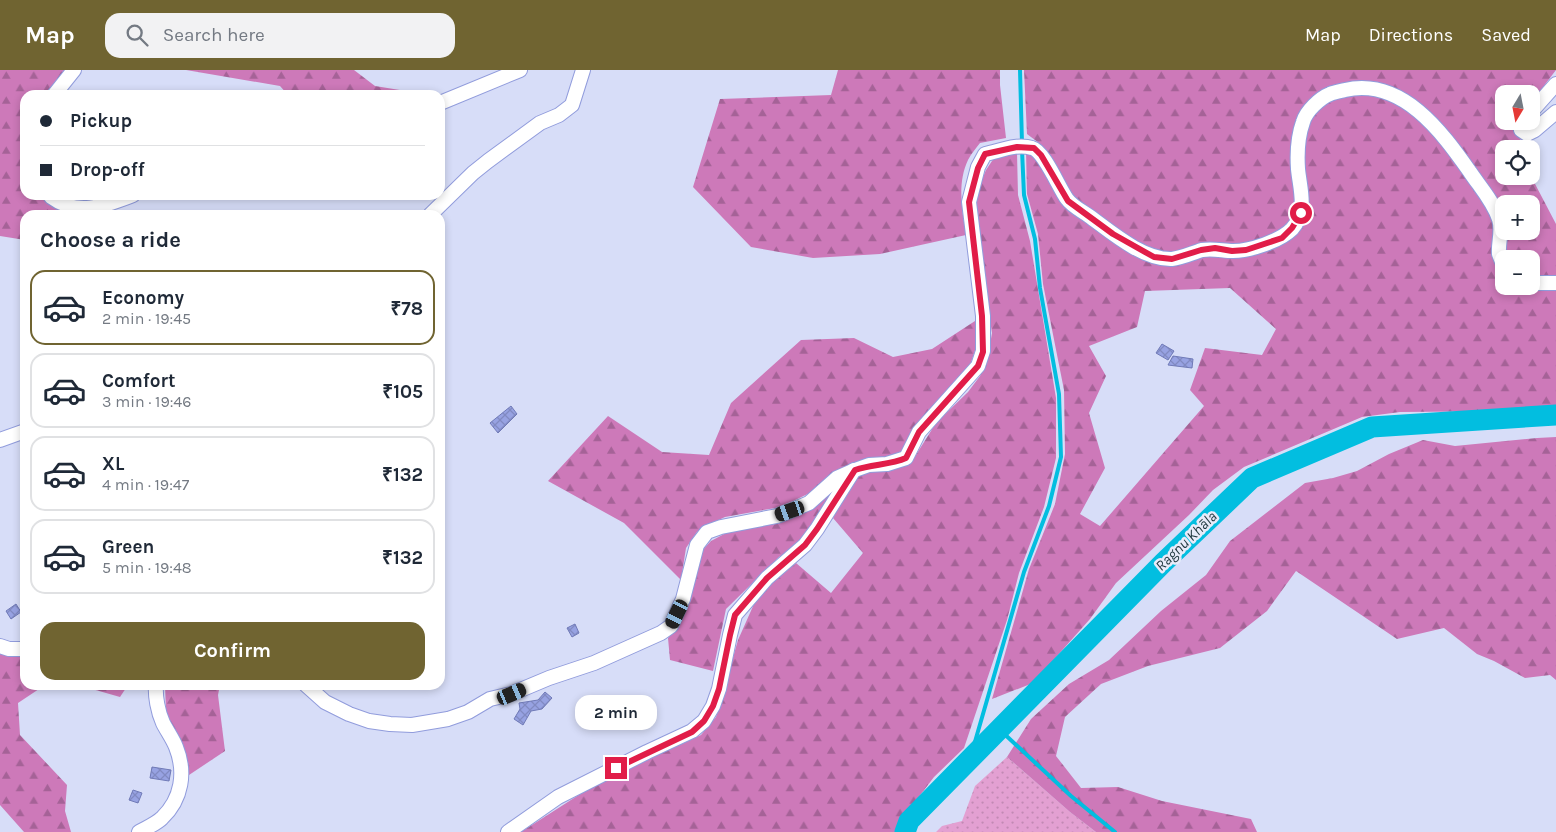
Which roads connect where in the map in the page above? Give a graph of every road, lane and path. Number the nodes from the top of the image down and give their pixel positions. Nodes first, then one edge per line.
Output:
1 (74, 70) edge
2 (520, 70) edge
3 (584, 70) edge
4 (1556, 84) edge
5 (58, 90) edge
6 (445, 101) edge
7 (1540, 102) edge
8 (1556, 112) edge
9 (1540, 125) edge
10 (1521, 130) edge
11 (1534, 130) edge
12 (54, 200) edge
13 (120, 200) edge
14 (435, 210) edge
15 (1500, 250) edge
16 (1540, 283) edge
17 (1556, 283) edge
18 (20, 433) edge
19 (0, 440) edge
20 (855, 470) junction
21 (0, 646) edge
22 (20, 649) edge
23 (156, 690) edge
24 (312, 690) edge
25 (139, 832) edge
26 (508, 832) edge

1 - 5 street
2 - 6 street
3 - 14 street
4 - 7 street
8 - 9 street
10 - 11 street
12 - 13 street
15 - 20 street
16 - 17 street
18 - 19 street
20 - 24 street
20 - 26 street
21 - 22 street
23 - 25 street

